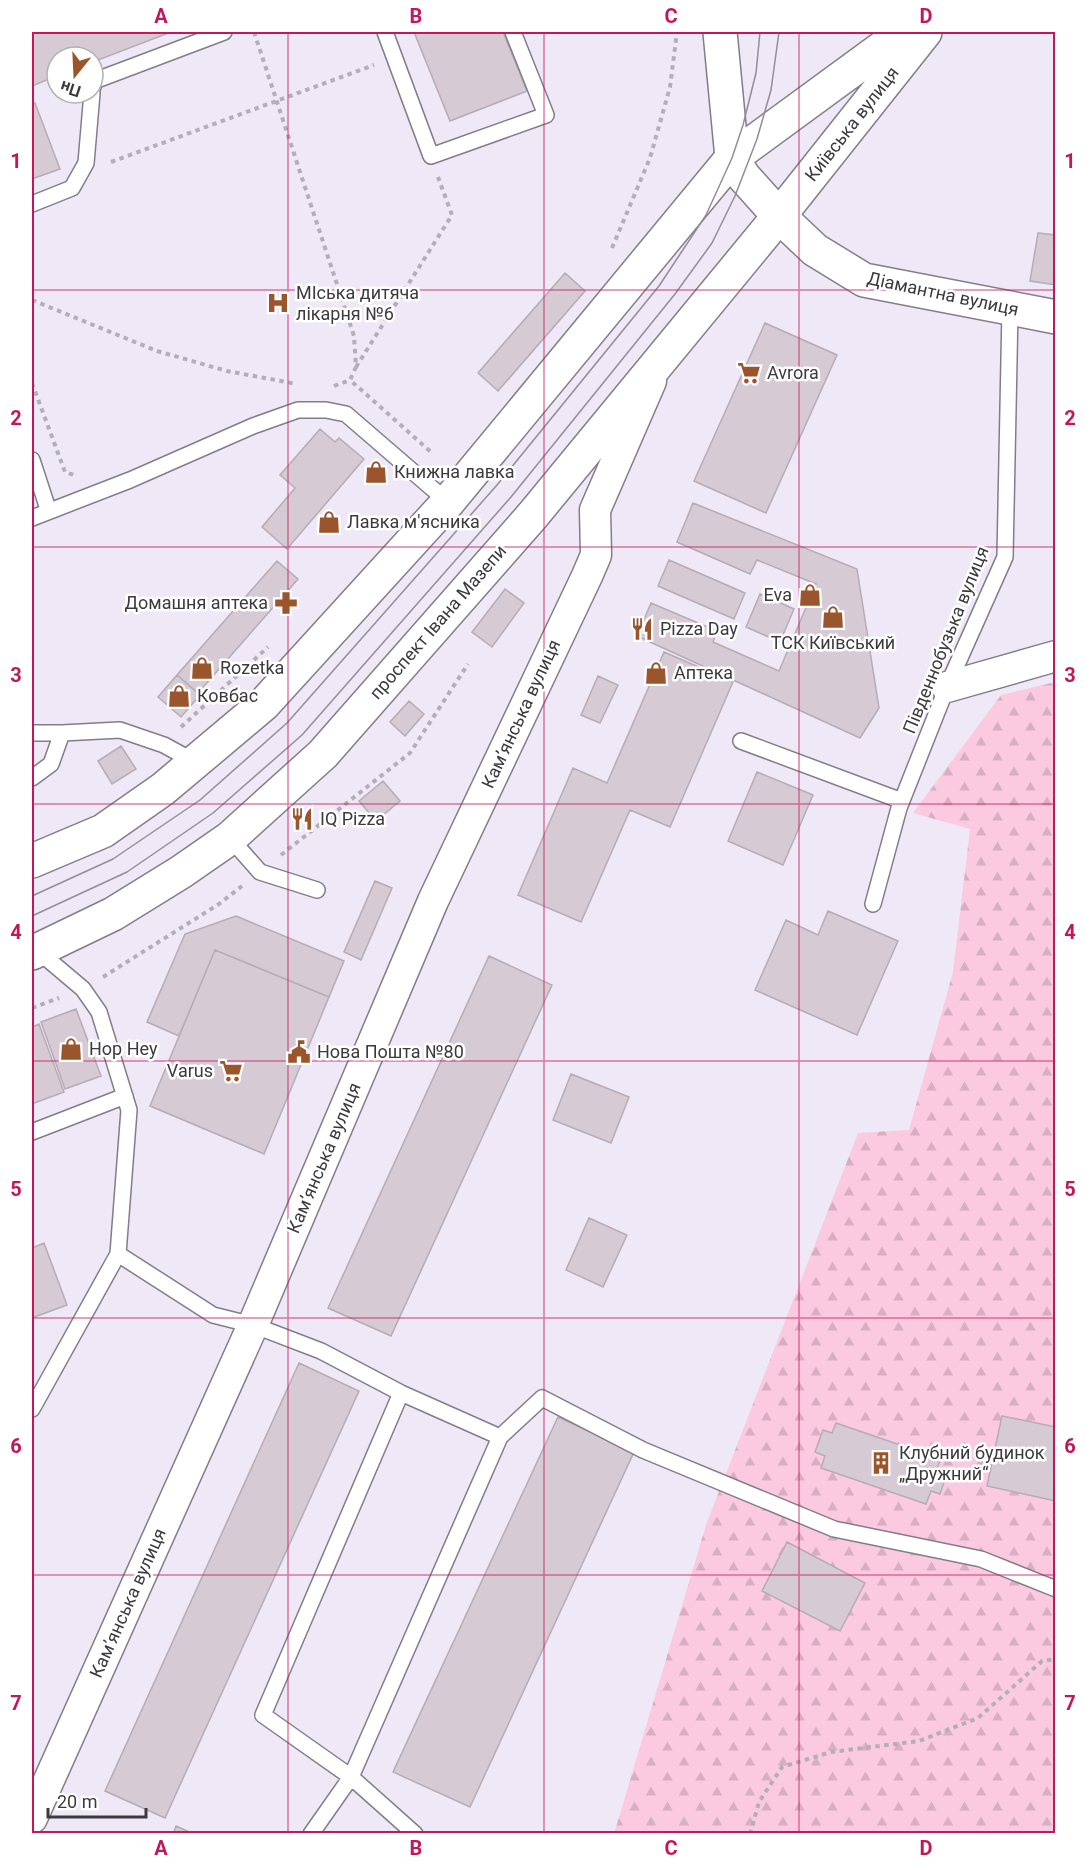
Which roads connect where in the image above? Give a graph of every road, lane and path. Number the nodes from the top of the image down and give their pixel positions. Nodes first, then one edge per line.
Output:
1 (224, 32) edge
2 (254, 32) edge
3 (385, 32) edge
4 (513, 32) edge
5 (677, 32) edge
6 (720, 32) edge
7 (904, 32) edge
8 (925, 32) edge
9 (394, 57) junction
10 (105, 77) edge
11 (277, 101) junction
12 (91, 105) edge
13 (431, 156) junction
14 (732, 158) junction
15 (86, 163) junction
16 (32, 204) edge
17 (779, 216) junction
18 (611, 250) dead end
19 (32, 300) edge
20 (1010, 310) junction
21 (1056, 317) edge
22 (658, 364) junction
23 (356, 368) junction
24 (350, 380) junction
25 (32, 383) edge
26 (296, 389) dead end
27 (327, 389) dead end
28 (32, 460) edge
29 (82, 477) dead end
30 (421, 480) junction
31 (448, 502) junction
32 (48, 509) junction
33 (32, 518) edge
34 (271, 644) dead end
35 (1056, 656) edge
36 (947, 687) junction
37 (32, 733) edge
38 (62, 733) junction
39 (741, 741) dead end
40 (164, 745) junction
41 (195, 762) junction
42 (32, 778) edge
43 (902, 801) junction
44 (230, 838) junction
45 (32, 861) edge
46 (317, 890) dead end
47 (873, 904) dead end
48 (34, 952) edge
49 (125, 1096) junction
50 (32, 1132) edge
51 (118, 1254) junction
52 (253, 1325) junction
53 (35, 1392) edge
54 (401, 1393) junction
55 (32, 1409) edge
56 (500, 1437) junction
57 (1056, 1589) edge
58 (1056, 1659) edge
59 (351, 1777) junction
60 (32, 1818) edge
61 (311, 1833) edge
62 (415, 1833) edge
63 (750, 1833) edge

1 - 10 lane
2 - 11 path
3 - 9 lane
4 - 13 lane
5 - 18 path
6 - 14 main road
7 - 14 main road, Київська вулиця
8 - 17 main road, Київська вулиця
9 - 11 path
9 - 13 lane
11 - 15 path
11 - 23 path
12 - 15 lane
13 - 23 path
14 - 17 main road, Діамантна вулиця
14 - 31 main road
15 - 16 lane
17 - 20 main road, Діамантна вулиця
17 - 22 main road, проспект Івана Мазепи
19 - 26 path
20 - 21 main road, Діамантна вулиця
20 - 36 lane, Південнобузька вулиця
22 - 44 main road, проспект Івана Мазепи
22 - 52 street, Камʼянська вулиця
23 - 24 path
24 - 27 path
24 - 30 path
25 - 29 path
28 - 32 lane
30 - 31 lane
30 - 32 lane
31 - 41 main road
32 - 33 lane
34 - 40 path
35 - 36 street
36 - 43 lane, Південнобузька вулиця
37 - 38 lane
38 - 40 lane
38 - 42 lane
39 - 43 lane
40 - 41 lane
41 - 45 main road
43 - 47 lane, Південнобузька вулиця
44 - 46 lane
44 - 48 main road, проспект Івана Мазепи
48 - 49 lane
49 - 50 lane
49 - 51 lane
51 - 52 lane
51 - 53 lane
52 - 54 lane
52 - 60 street, Камʼянська вулиця
53 - 55 lane
54 - 56 lane
54 - 59 lane
56 - 57 lane
56 - 59 lane
58 - 63 path
59 - 61 lane
59 - 62 lane

